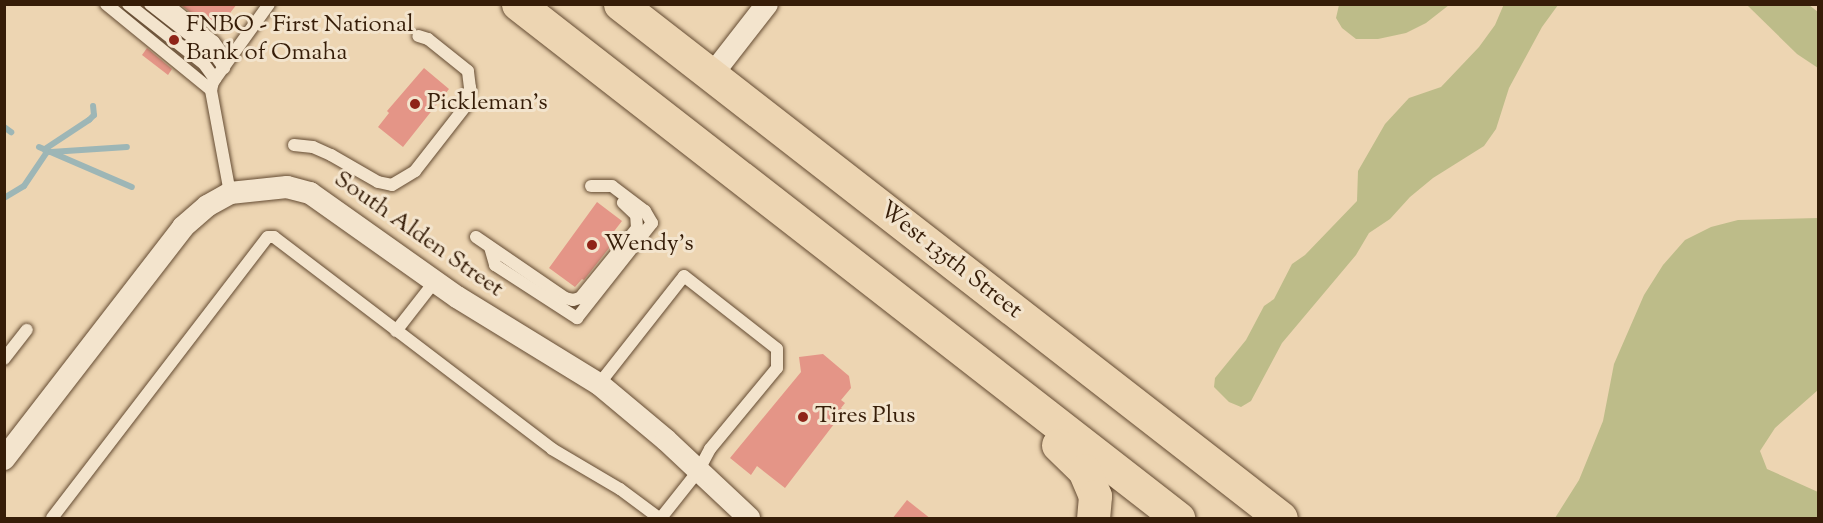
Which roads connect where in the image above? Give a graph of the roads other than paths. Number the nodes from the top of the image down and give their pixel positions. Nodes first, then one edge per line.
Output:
1 (106, 4) edge
2 (128, 4) edge
3 (150, 4) edge
4 (167, 4) edge
5 (269, 4) edge
6 (518, 4) edge
7 (620, 4) edge
8 (767, 4) edge
9 (418, 36) dead end
10 (226, 65) junction
11 (711, 76) junction
12 (213, 84) junction
13 (294, 145) dead end
14 (230, 193) junction
15 (798, 222) junction
16 (476, 237) dead end
17 (490, 247) junction
18 (435, 281) junction
19 (27, 330) dead end
20 (396, 331) junction
21 (4, 359) edge
22 (599, 384) junction
23 (4, 459) edge
24 (699, 470) junction
25 (52, 519) edge
26 (660, 519) edge
27 (749, 519) edge
28 (1093, 519) edge
29 (1178, 519) edge
30 (1281, 519) edge

1 - 12 lane
2 - 12 lane
3 - 10 lane
4 - 10 lane
5 - 10 lane
6 - 15 main road
7 - 11 main road, West 135th Street
8 - 11 street
9 - 13 lane
10 - 12 lane
11 - 30 main road, West 135th Street
12 - 14 lane
14 - 18 street, South Alden Street
14 - 23 street, South Alden Street
15 - 28 main road
15 - 29 main road
16 - 17 lane
17 - 17 lane
18 - 20 lane
18 - 22 street, South Alden Street
19 - 21 lane
20 - 25 lane
20 - 26 lane
22 - 24 street, South Alden Street
22 - 24 lane
24 - 26 lane
24 - 27 street, South Alden Street

